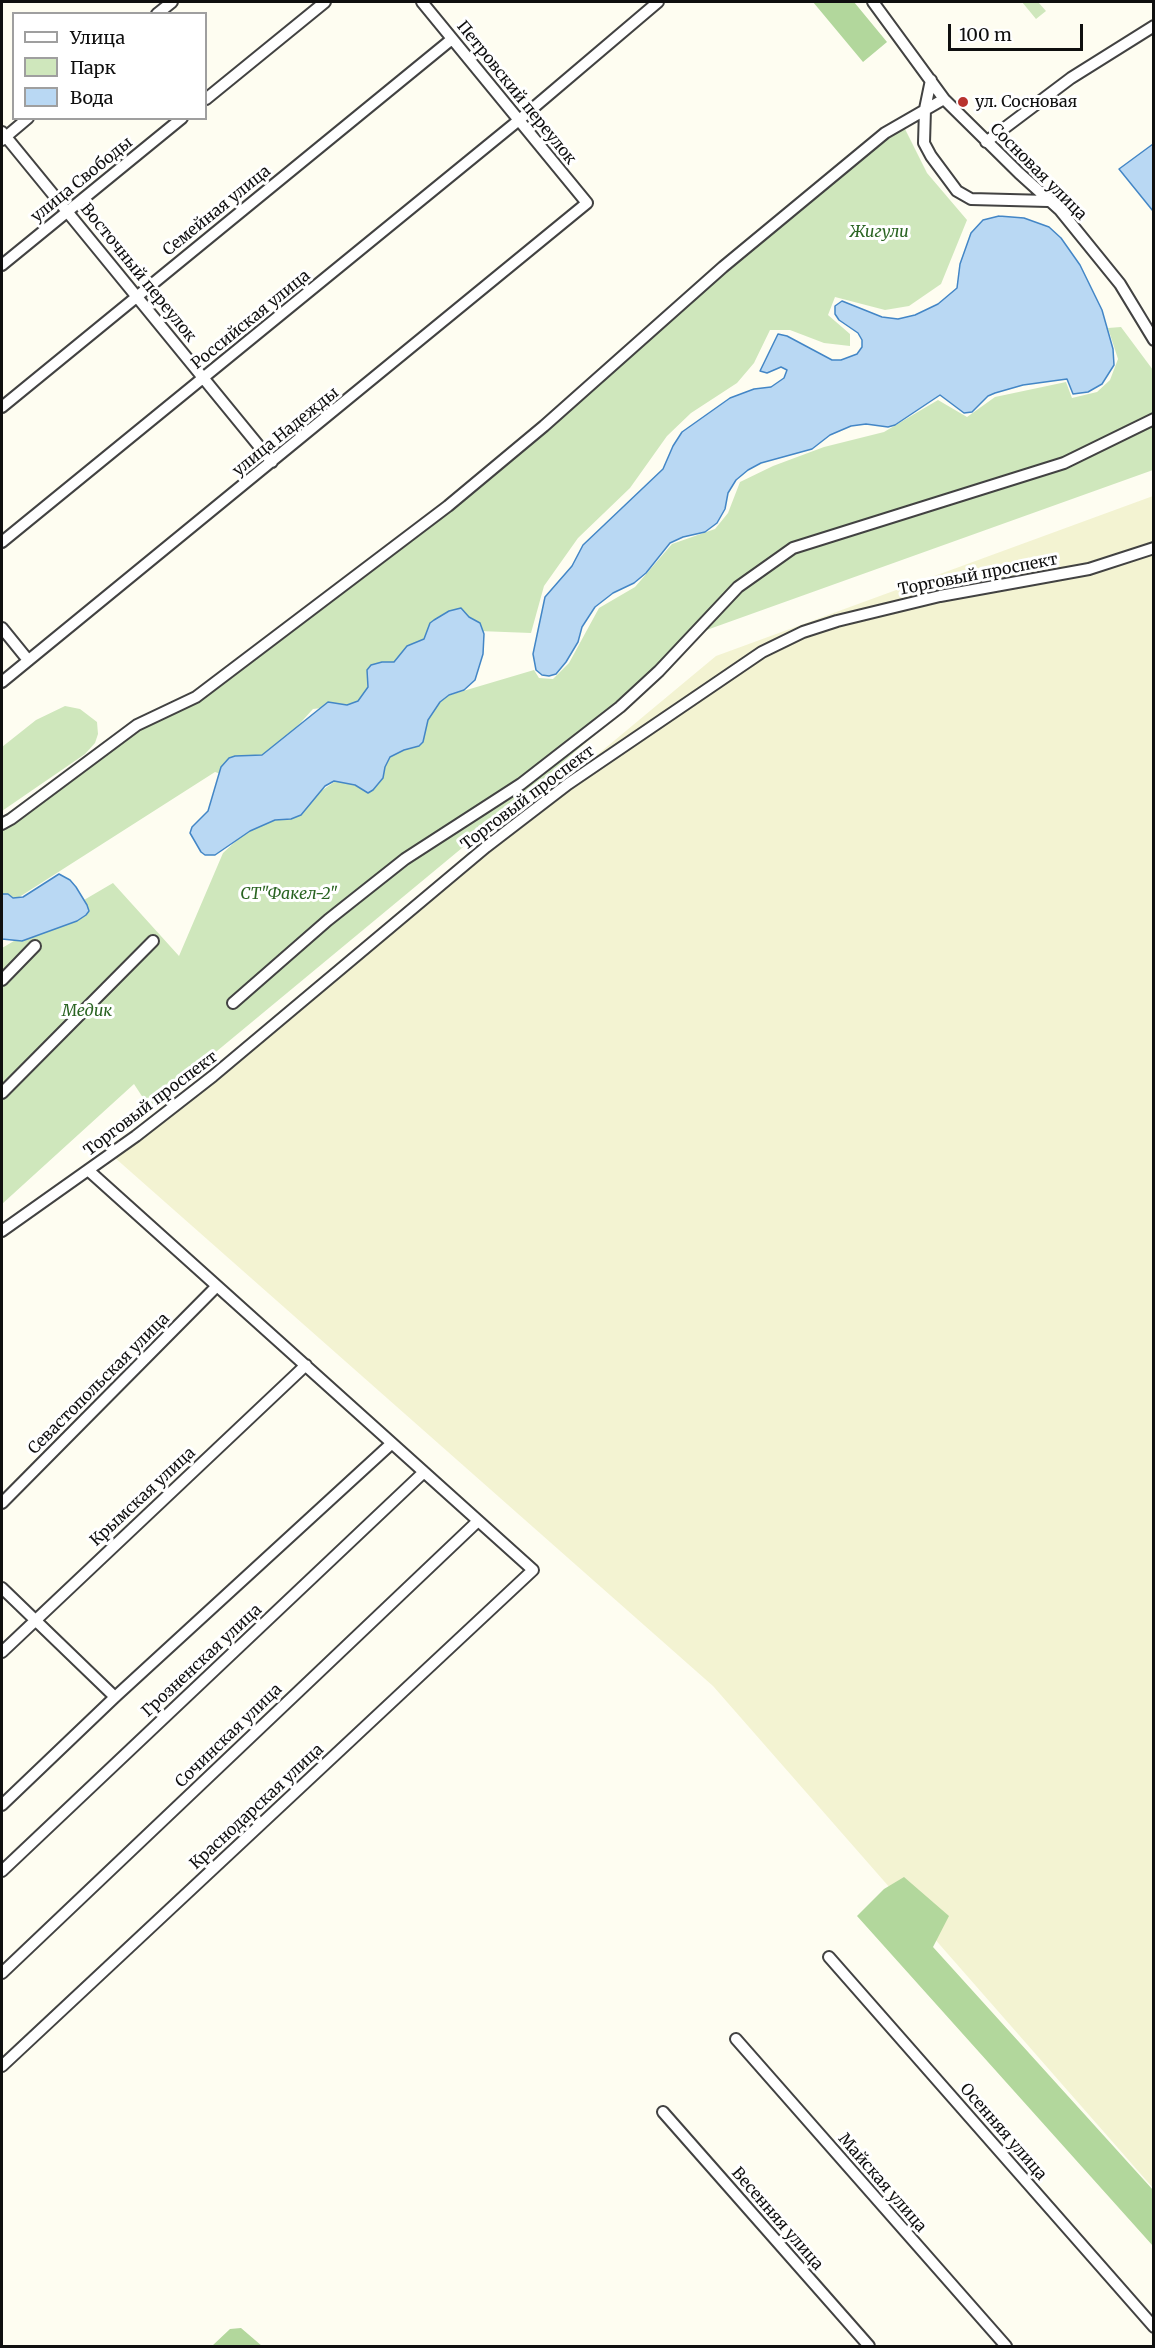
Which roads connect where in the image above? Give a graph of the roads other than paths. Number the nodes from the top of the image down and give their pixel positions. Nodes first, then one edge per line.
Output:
1 (172, 2) edge
2 (325, 2) edge
3 (422, 2) edge
4 (658, 2) edge
5 (873, 2) edge
6 (160, 12) edge
7 (1154, 26) edge
8 (452, 39) junction
9 (931, 80) junction
10 (207, 98) edge
11 (944, 99) junction
12 (925, 109) junction
13 (25, 120) edge
14 (180, 120) edge
15 (519, 120) junction
16 (3, 136) edge
17 (986, 142) junction
18 (1048, 201) junction
19 (588, 203) joint
20 (68, 211) junction
21 (2, 266) edge
22 (137, 296) junction
23 (1154, 340) edge
24 (203, 377) junction
25 (2, 407) edge
26 (1154, 420) edge
27 (273, 462) junction
28 (2, 542) edge
29 (1154, 548) edge
30 (2, 628) edge
31 (28, 660) junction
32 (2, 682) edge
33 (2, 824) edge
34 (153, 941) dead end
35 (34, 946) dead end
36 (2, 980) edge
37 (233, 1003) dead end
38 (2, 1093) edge
39 (88, 1170) junction
40 (2, 1231) edge
41 (217, 1286) junction
42 (306, 1365) junction
43 (391, 1444) junction
44 (424, 1472) junction
45 (2, 1503) edge
46 (478, 1521) junction
47 (2, 1588) edge
48 (35, 1620) junction
49 (2, 1652) edge
50 (115, 1697) junction
51 (2, 1805) edge
52 (2, 1871) edge
53 (830, 1957) dead end
54 (2, 1973) edge
55 (736, 2039) dead end
56 (2, 2066) edge
57 (663, 2112) dead end
58 (1154, 2327) edge
59 (869, 2346) edge
60 (1006, 2346) edge

1 - 6 street
2 - 10 street
3 - 8 street, Петровский переулок
4 - 15 street, Российская улица
5 - 9 street, Сосновая улица
7 - 17 street
8 - 15 street, Петровский переулок
8 - 22 street, Семейная улица
9 - 11 street, Сосновая улица
9 - 12 street
11 - 12 street
11 - 17 street, Сосновая улица
12 - 18 street
12 - 33 street
13 - 16 street
14 - 20 street, улица Свободы
15 - 19 street, Петровский переулок
15 - 24 street, Российская улица
16 - 20 street, Восточный переулок
17 - 18 street, Сосновая улица
18 - 23 street, Сосновая улица
19 - 27 street, улица Надежды
20 - 21 street, улица Свободы
20 - 22 street, Восточный переулок
22 - 24 street, Восточный переулок
22 - 25 street, Семейная улица
24 - 27 street, Восточный переулок
24 - 28 street, Российская улица
26 - 37 street
27 - 31 street, улица Надежды
29 - 39 street, Торговый проспект
30 - 31 street
31 - 32 street, улица Надежды
34 - 38 street
35 - 36 street
39 - 40 street, Торговый проспект
39 - 41 street
41 - 42 street
41 - 45 street, Севастопольская улица
42 - 43 street
42 - 48 street, Крымская улица
43 - 44 street
43 - 50 street
44 - 46 street
44 - 52 street, Грозненская улица
46 - 54 street, Сочинская улица
46 - 56 street, Краснодарская улица
47 - 48 street
48 - 49 street, Крымская улица
48 - 50 street
50 - 51 street
53 - 58 street, Осенняя улица
55 - 60 street, Майская улица
57 - 59 street, Весенняя улица

